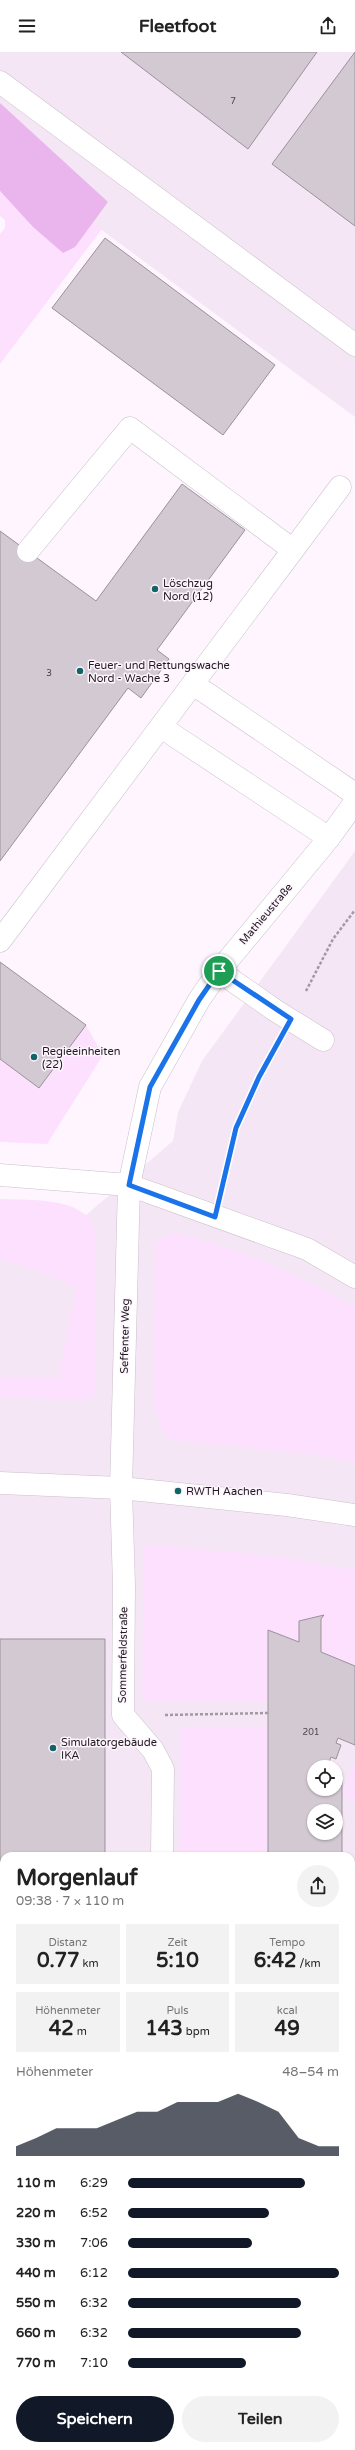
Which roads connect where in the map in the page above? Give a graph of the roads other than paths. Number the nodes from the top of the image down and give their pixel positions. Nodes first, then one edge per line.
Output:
1 (0, 82) edge
2 (355, 345) edge
3 (340, 487) dead end
4 (293, 550) junction
5 (28, 551) dead end
6 (193, 684) junction
7 (161, 727) junction
8 (355, 794) edge
9 (355, 802) edge
10 (329, 838) junction
11 (0, 941) edge
12 (219, 971) junction
13 (323, 1040) dead end
14 (0, 1175) edge
15 (129, 1185) junction
16 (355, 1277) edge
17 (0, 1483) edge
18 (121, 1488) junction
19 (355, 1515) edge
20 (162, 1852) edge

1 - 2 street
3 - 4 street
4 - 5 street
4 - 6 street
6 - 7 street
6 - 8 street
7 - 10 street
7 - 11 street
9 - 10 street, Mathieustraße
10 - 12 street, Mathieustraße
12 - 13 street
12 - 15 street, Mathieustraße
14 - 15 street
15 - 16 street
15 - 18 street, Seffenter Weg
17 - 18 street
18 - 19 street
18 - 20 street, Sommerfeldstraße

